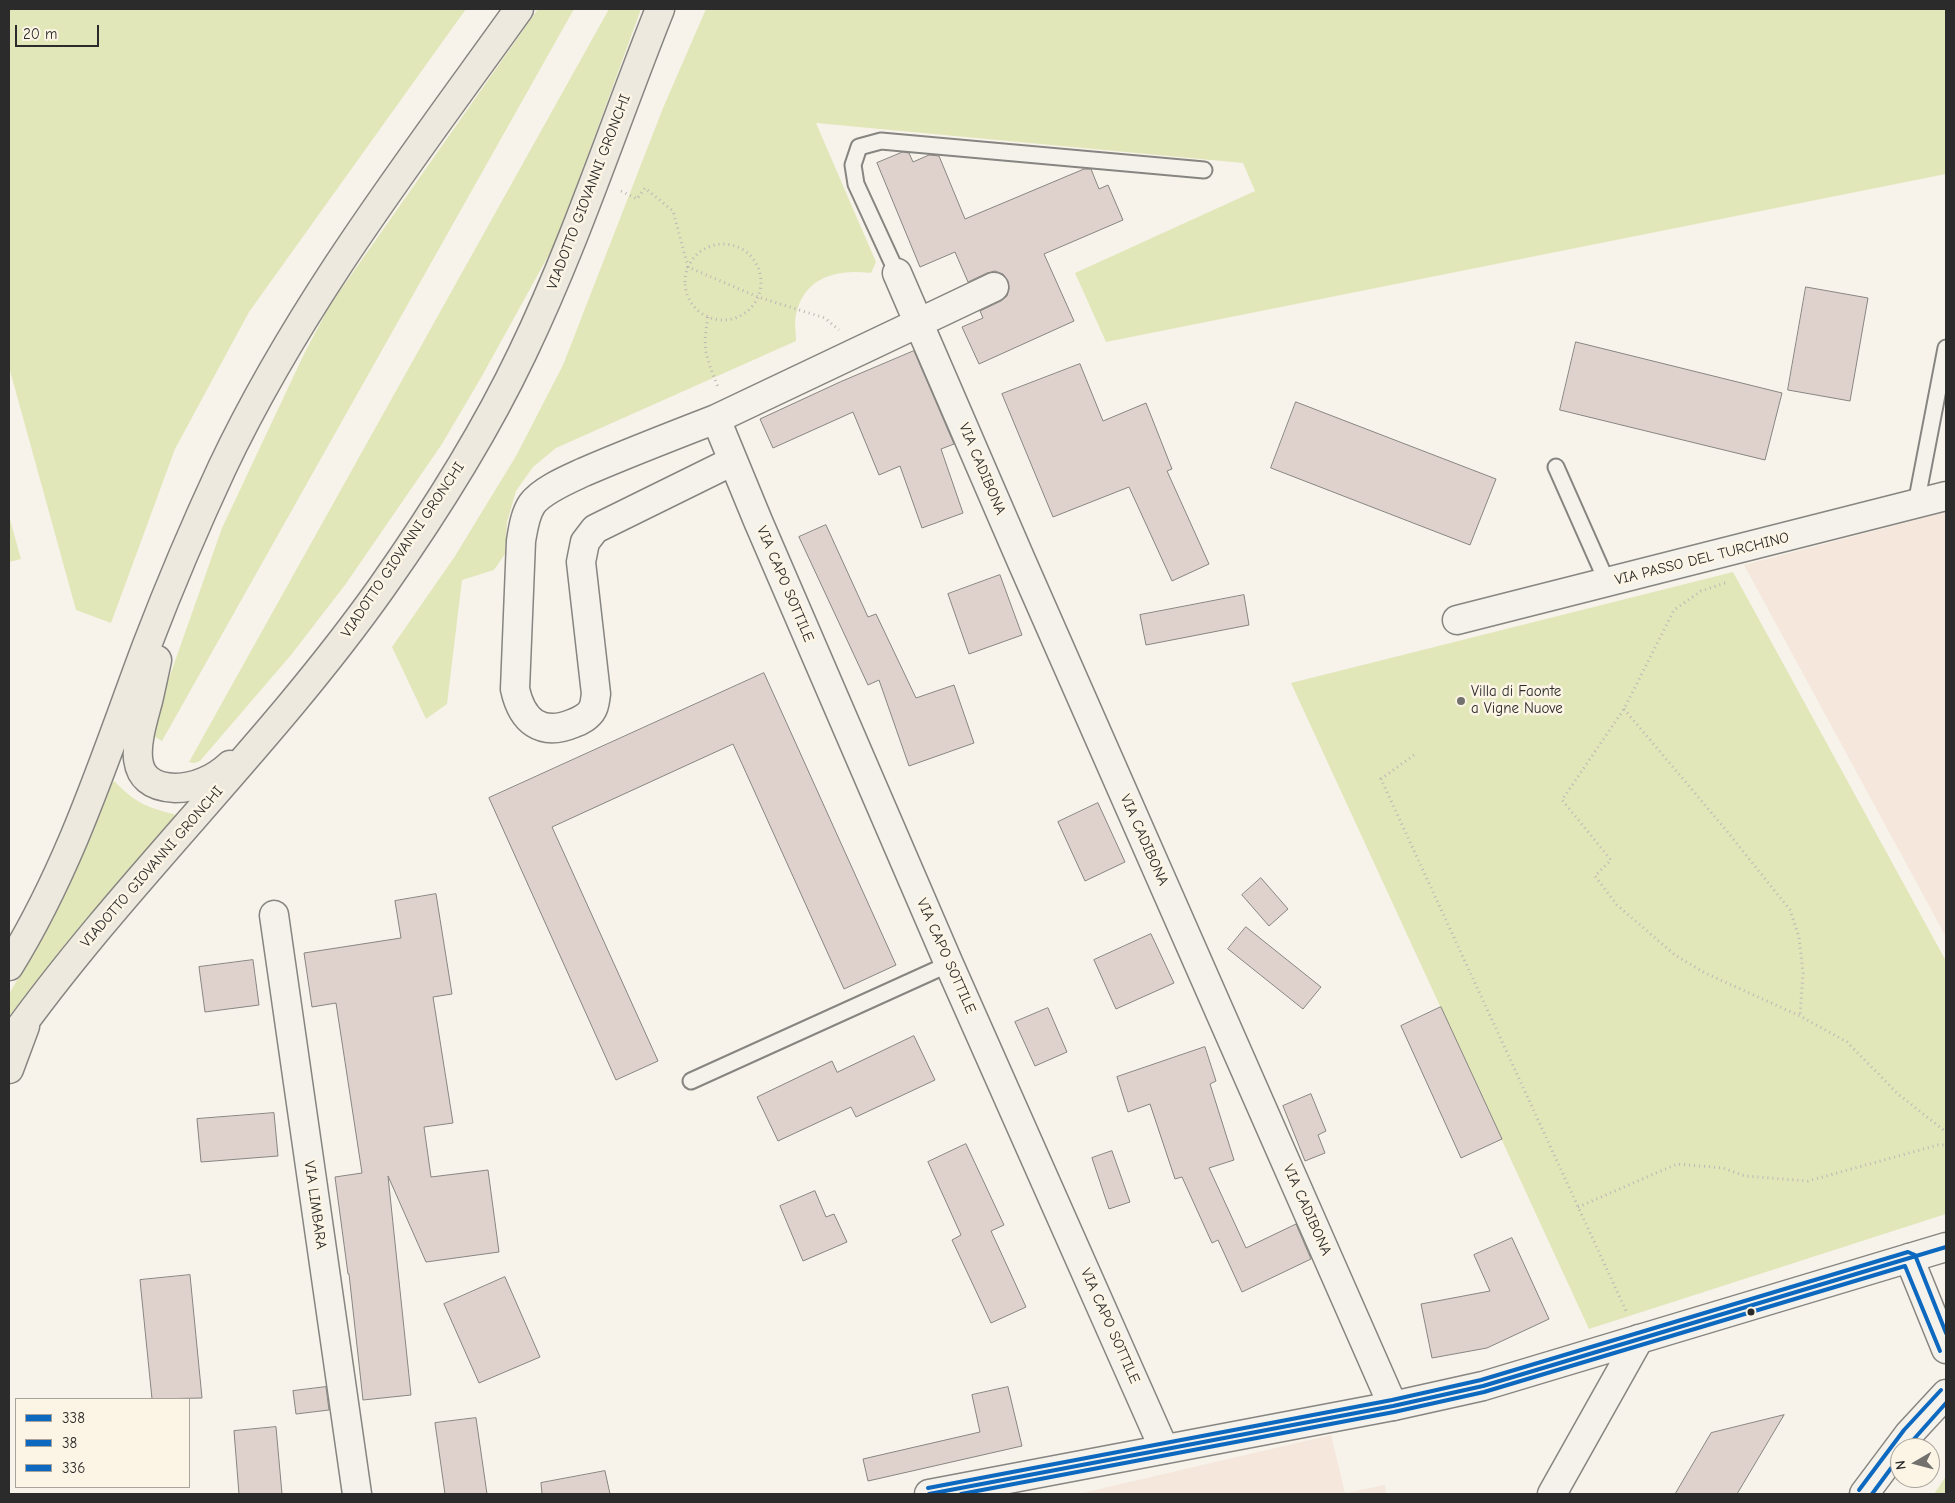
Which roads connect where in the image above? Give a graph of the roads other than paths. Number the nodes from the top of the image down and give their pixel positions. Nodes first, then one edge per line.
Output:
1 (519, 9) edge
2 (660, 9) edge
3 (1204, 170) dead end
4 (897, 273) joint
5 (994, 287) dead end
6 (919, 323) junction
7 (1946, 348) edge
8 (723, 416) junction
9 (733, 461) junction
10 (1556, 468) dead end
11 (1946, 496) edge
12 (1916, 504) junction
13 (176, 573) junction
14 (1607, 582) junction
15 (1457, 620) dead end
16 (311, 680) junction
17 (274, 915) dead end
18 (949, 964) junction
19 (9, 966) edge
20 (32, 1011) junction
21 (9, 1042) edge
22 (9, 1069) edge
23 (692, 1081) dead end
24 (1946, 1247) edge
25 (1909, 1258) junction
26 (1639, 1339) junction
27 (1946, 1349) edge
28 (1946, 1394) edge
29 (1393, 1406) junction
30 (1164, 1449) junction
31 (357, 1494) edge
32 (929, 1494) edge
33 (1552, 1494) edge
34 (1864, 1494) edge

1 - 13 main road
2 - 16 main road, VIADOTTO GIOVANNI GRONCHI
3 - 4 lane
4 - 6 street, VIA CADIBONA
5 - 6 street
6 - 8 street
6 - 29 street, VIA CADIBONA
7 - 12 lane
8 - 9 street, VIA CAPO SOTTILE
8 - 9 street
9 - 18 street, VIA CAPO SOTTILE
10 - 14 lane
11 - 12 street, VIA PASSO DEL TURCHINO
12 - 14 street, VIA PASSO DEL TURCHINO
13 - 16 main road
13 - 19 main road
14 - 15 street, VIA PASSO DEL TURCHINO
16 - 20 main road, VIADOTTO GIOVANNI GRONCHI
17 - 31 street, VIA LIMBARA
18 - 23 lane
18 - 30 street, VIA CAPO SOTTILE
20 - 21 main road, VIADOTTO GIOVANNI GRONCHI
20 - 22 main road
24 - 25 street
25 - 26 street
25 - 27 street
26 - 29 street
26 - 33 street
28 - 34 street
29 - 30 street
30 - 32 street

